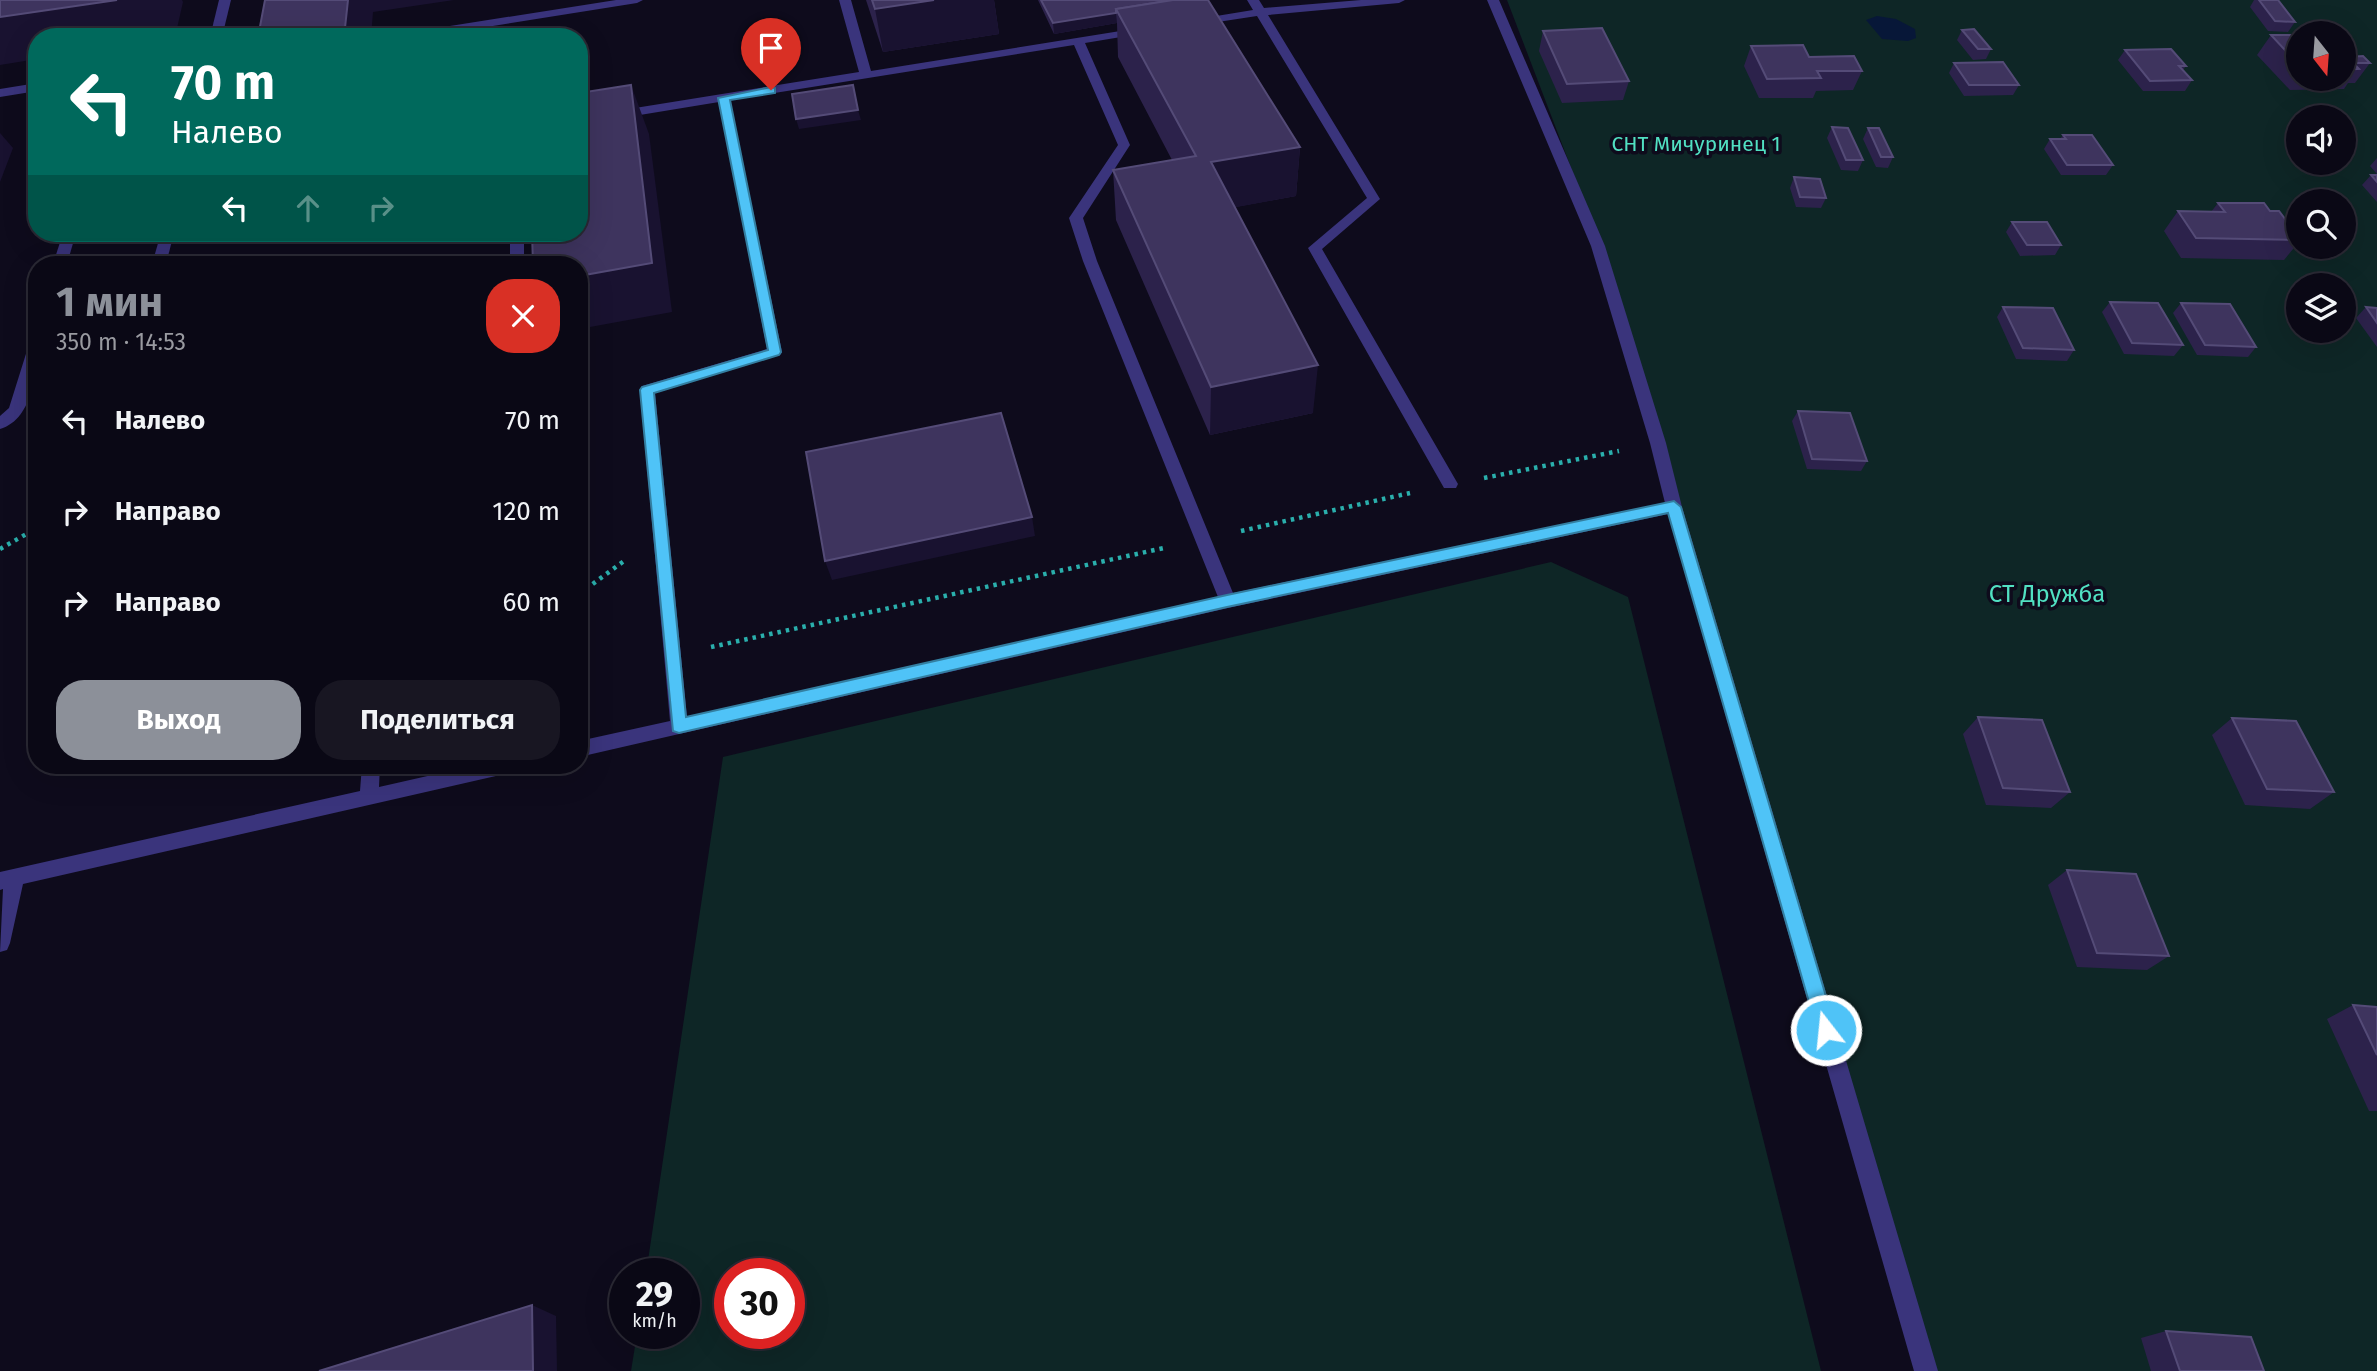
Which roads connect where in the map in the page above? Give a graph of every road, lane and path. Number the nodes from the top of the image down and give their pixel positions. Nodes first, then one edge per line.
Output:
1 (225, 0) edge
2 (637, 0) edge
3 (845, 0) edge
4 (1399, 0) edge
5 (1493, 0) edge
6 (1257, 6) edge
7 (1182, 24) edge
8 (218, 28) edge
9 (456, 28) edge
10 (1156, 29) edge
11 (1077, 41) junction
12 (866, 75) junction
13 (28, 88) edge
14 (0, 93) edge
15 (724, 98) junction
16 (588, 120) edge
17 (28, 371) edge
18 (0, 424) edge
19 (1450, 484) dead end
20 (1674, 507) junction
21 (28, 533) edge
22 (0, 548) edge
23 (1227, 601) junction
24 (679, 726) junction
25 (588, 747) edge
26 (370, 774) edge
27 (470, 774) edge
28 (369, 797) junction
29 (8, 879) edge
30 (0, 943) edge
31 (1926, 1371) edge

1 - 8 street
2 - 9 street
3 - 12 street
4 - 6 street
5 - 20 street
6 - 7 street
6 - 19 street
10 - 11 street
11 - 12 street
11 - 23 street
12 - 15 street
13 - 14 street
15 - 16 street
15 - 24 street
17 - 18 street
20 - 23 street
20 - 31 street
21 - 22 path
23 - 24 street
24 - 25 street
26 - 28 street
27 - 28 street
28 - 29 street
29 - 30 street

